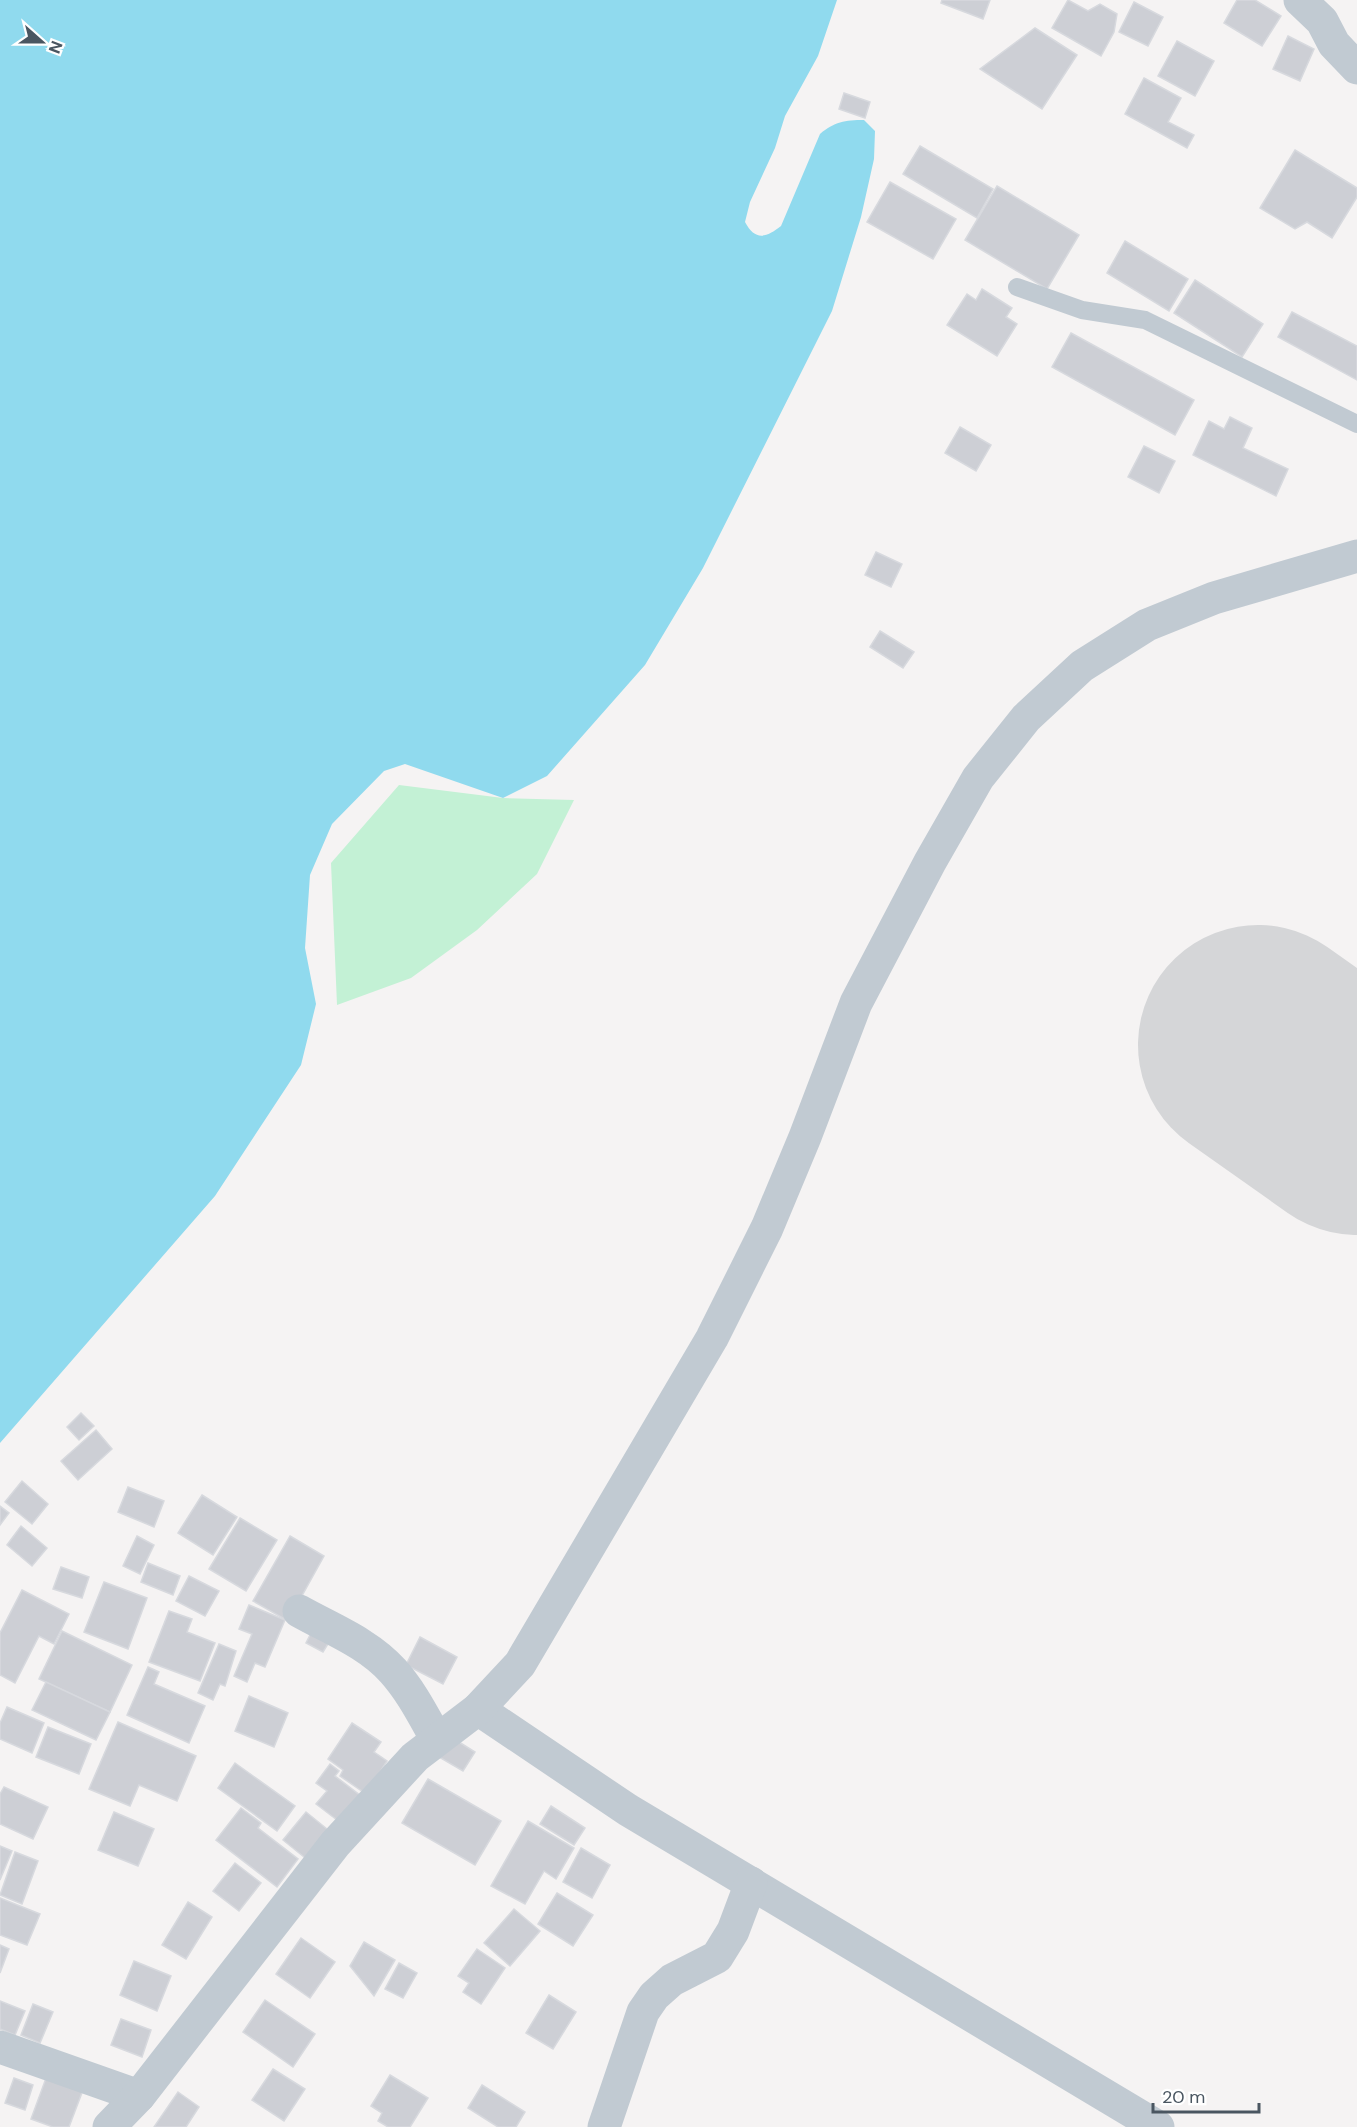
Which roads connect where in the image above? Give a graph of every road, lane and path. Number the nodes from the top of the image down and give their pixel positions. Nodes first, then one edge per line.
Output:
1 (1300, 0) edge
2 (1357, 68) edge
3 (1017, 287) dead end
4 (1357, 424) edge
5 (1357, 556) edge
6 (299, 1611) dead end
7 (478, 1709) junction
8 (436, 1738) junction
9 (751, 1883) junction
10 (0, 2047) edge
11 (139, 2096) junction
12 (110, 2127) edge
13 (604, 2127) edge
14 (1158, 2127) edge

1 - 2 street
3 - 4 lane
5 - 7 street
6 - 8 street
7 - 8 street
7 - 9 street
8 - 11 street
9 - 13 street
9 - 14 street
10 - 11 street
11 - 12 street

